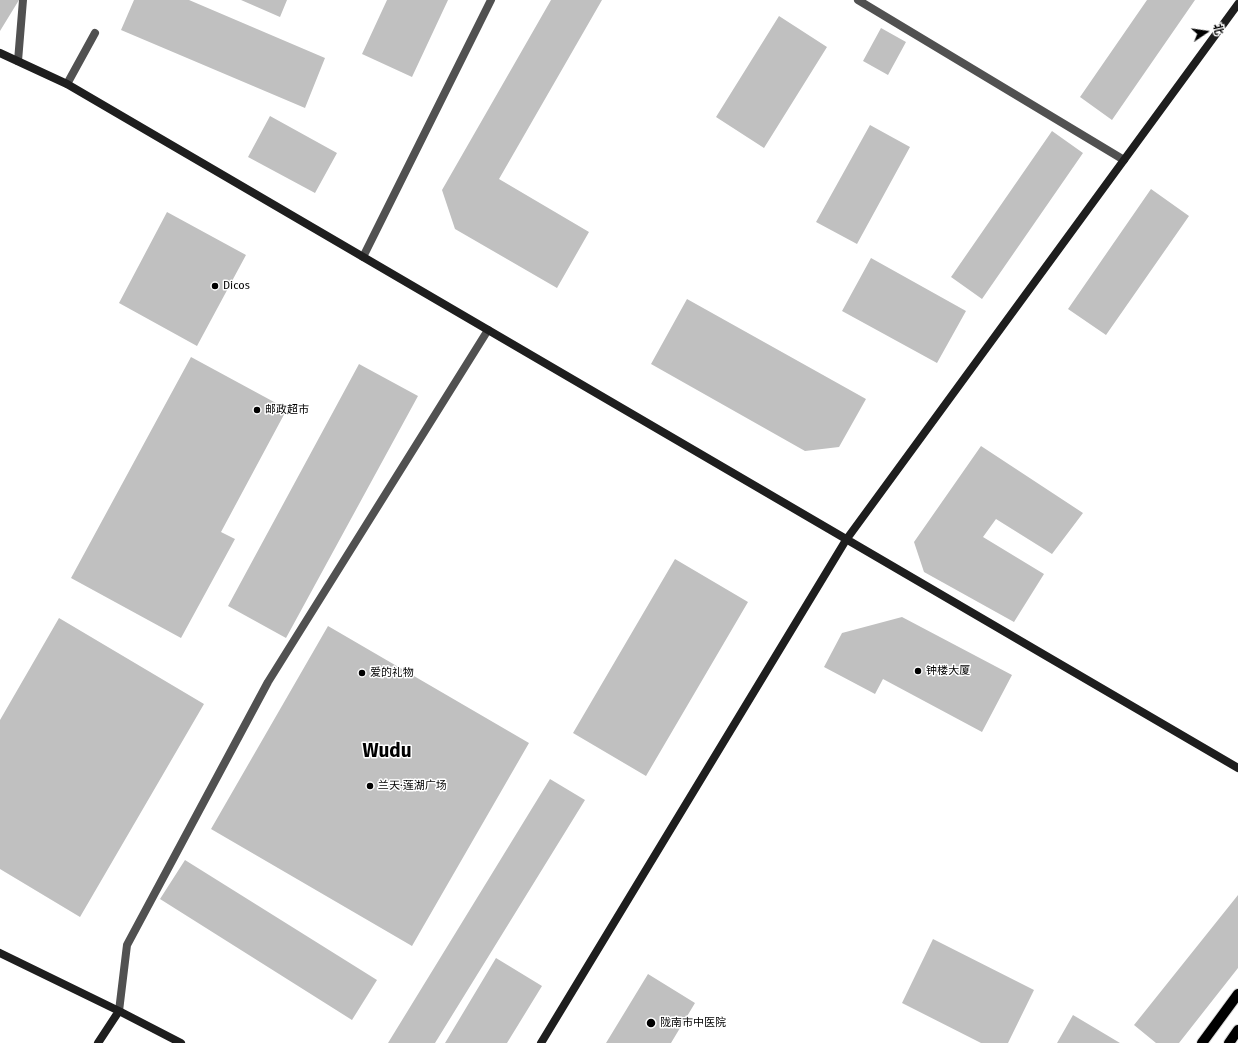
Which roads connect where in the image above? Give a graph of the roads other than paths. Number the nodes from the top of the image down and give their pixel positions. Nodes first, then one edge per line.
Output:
1 (23, 0) edge
2 (491, 0) edge
3 (858, 0) edge
4 (1238, 4) edge
5 (95, 32) dead end
6 (0, 53) edge
7 (18, 61) junction
8 (67, 84) junction
9 (1124, 160) junction
10 (363, 257) junction
11 (488, 330) junction
12 (846, 540) junction
13 (1238, 768) edge
14 (0, 954) edge
15 (1238, 994) edge
16 (119, 1011) junction
17 (1238, 1030) edge
18 (98, 1043) edge
19 (181, 1043) edge
20 (541, 1043) edge
21 (1202, 1043) edge
22 (1229, 1043) edge

1 - 7 street
2 - 10 street
3 - 9 street
4 - 9 street
5 - 8 street
6 - 7 street
7 - 8 street
8 - 10 street
9 - 12 street
10 - 11 street
11 - 12 street
11 - 16 street
12 - 13 street
12 - 20 street
14 - 16 street
15 - 21 main road
16 - 18 street
16 - 19 street
17 - 22 main road

